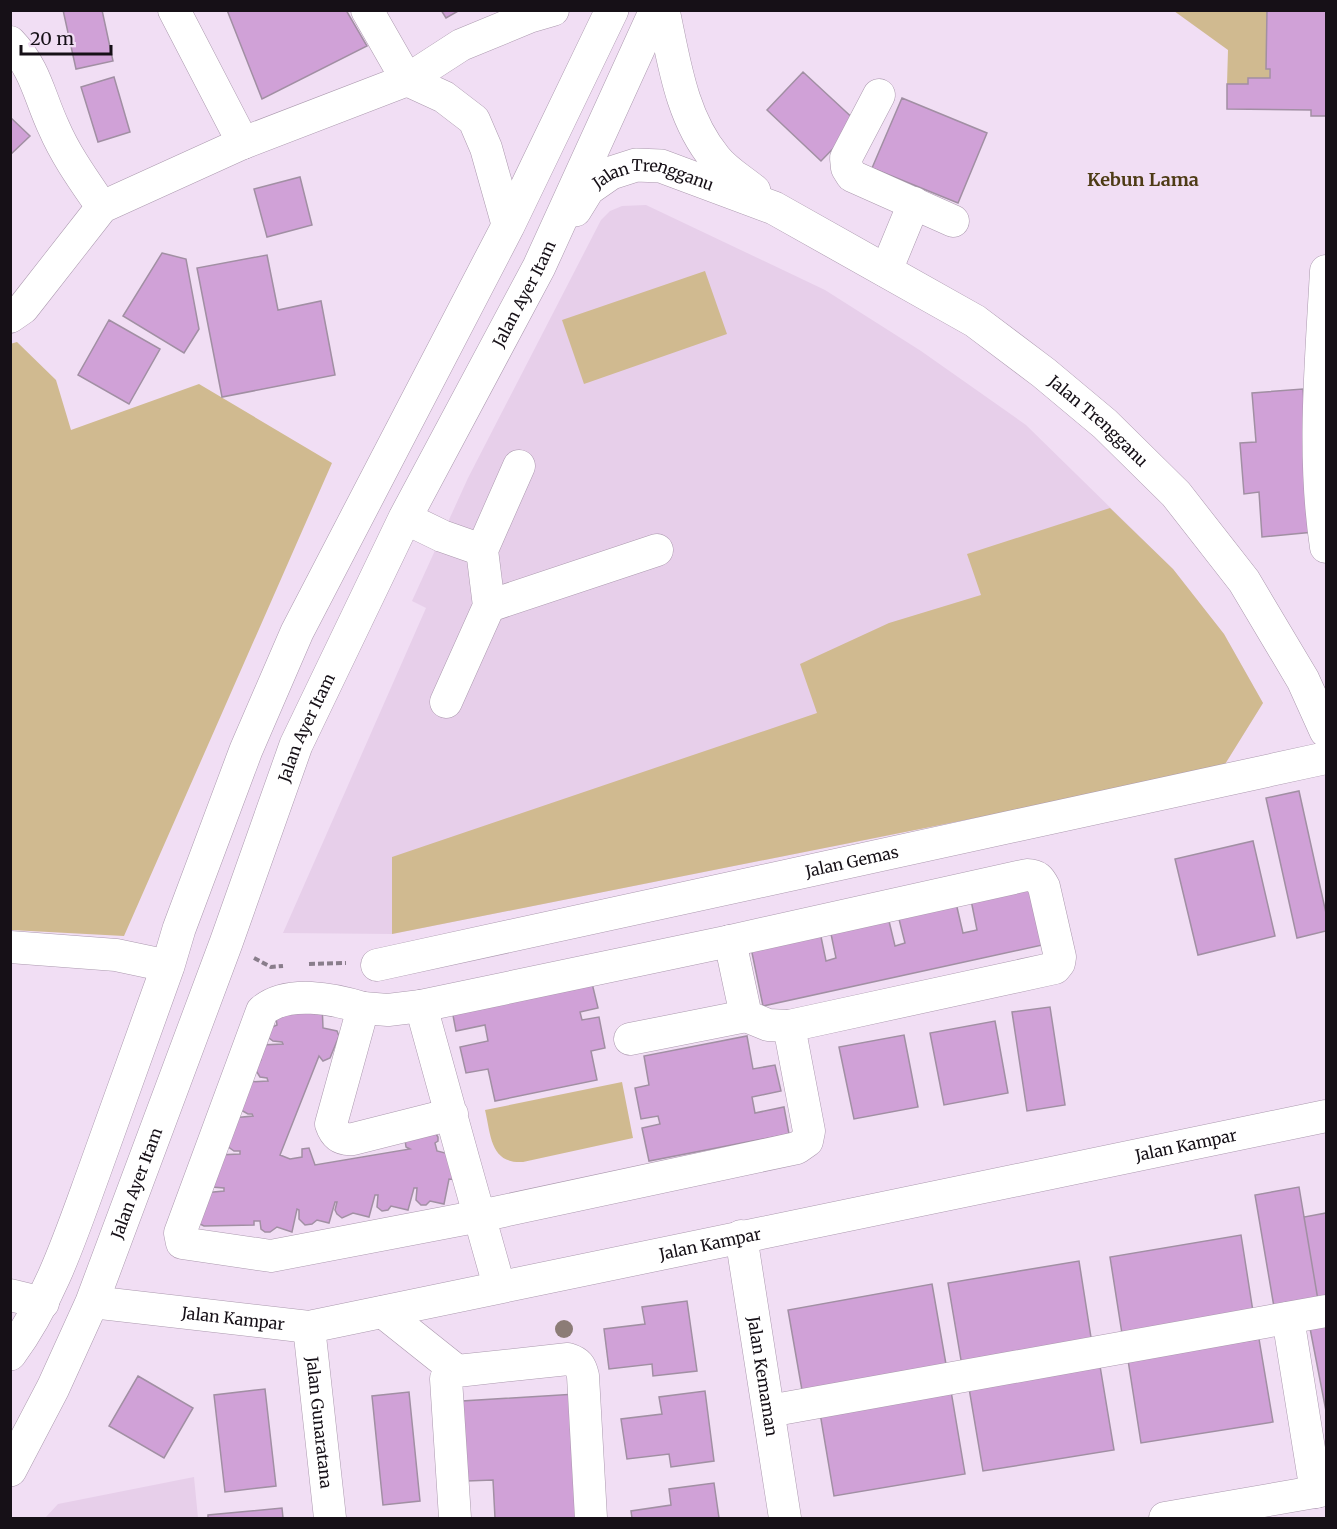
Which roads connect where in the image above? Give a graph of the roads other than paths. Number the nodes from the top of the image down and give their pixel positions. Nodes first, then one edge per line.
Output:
1 (174, 10) edge
2 (367, 10) edge
3 (553, 10) edge
4 (612, 10) edge
5 (656, 10) edge
6 (663, 10) edge
7 (10, 42) edge
8 (407, 80) junction
9 (879, 95) dead end
10 (243, 143) junction
11 (914, 203) junction
12 (102, 207) junction
13 (774, 208) junction
14 (953, 221) dead end
15 (508, 226) junction
16 (539, 267) junction
17 (886, 271) junction
18 (1326, 271) edge
19 (10, 317) edge
20 (519, 466) dead end
21 (405, 518) junction
22 (1326, 547) edge
23 (482, 550) junction
24 (657, 550) dead end
25 (489, 606) junction
26 (447, 702) dead end
27 (1326, 731) edge
28 (1326, 758) edge
29 (730, 941) junction
30 (10, 947) edge
31 (377, 965) road end
32 (168, 966) junction
33 (421, 1006) junction
34 (363, 1008) junction
35 (746, 1016) junction
36 (789, 1026) junction
37 (630, 1039) dead end
38 (452, 1114) junction
39 (1326, 1116) edge
40 (480, 1216) junction
41 (741, 1236) junction
42 (499, 1286) junction
43 (10, 1295) edge
44 (92, 1302) junction
45 (43, 1303) junction
46 (1326, 1311) edge
47 (383, 1312) junction
48 (1288, 1318) junction
49 (309, 1327) junction
50 (10, 1354) edge
51 (457, 1371) junction
52 (769, 1411) junction
53 (10, 1470) edge
54 (1321, 1491) edge
55 (330, 1518) edge
56 (456, 1518) edge
57 (591, 1518) edge
58 (785, 1518) edge
59 (1165, 1518) edge

1 - 10 street
2 - 8 street
3 - 8 street
4 - 15 main road
5 - 16 main road, Jalan Ayer Itam
6 - 13 main road, Jalan Trengganu
7 - 12 street
8 - 10 street
8 - 15 street
9 - 11 street
10 - 12 street
11 - 14 street
11 - 17 street
12 - 19 street
13 - 16 main road, Jalan Trengganu
13 - 17 main road, Jalan Trengganu
15 - 32 main road
16 - 21 main road, Jalan Ayer Itam
17 - 27 main road, Jalan Trengganu
18 - 22 street
20 - 23 street
21 - 23 street
21 - 44 main road, Jalan Ayer Itam
23 - 25 street
24 - 25 street
25 - 26 street
28 - 31 street, Jalan Gemas
29 - 33 street
29 - 35 street
29 - 36 street
30 - 32 street
32 - 45 main road
33 - 34 street
33 - 38 street
34 - 38 street
34 - 40 street
35 - 36 street
35 - 37 street
36 - 40 street
38 - 40 street
39 - 41 street, Jalan Kampar
40 - 42 street
41 - 42 street, Jalan Kampar
41 - 52 street, Jalan Kemaman
42 - 47 street, Jalan Kampar
43 - 45 street
44 - 49 street, Jalan Kampar
44 - 53 main road, Jalan Ayer Itam
45 - 50 main road
46 - 48 street
47 - 49 street, Jalan Kampar
47 - 51 street
48 - 52 street
48 - 54 street
49 - 55 street, Jalan Gunaratana
51 - 56 street
51 - 57 street
52 - 58 street, Jalan Kemaman
54 - 59 street

